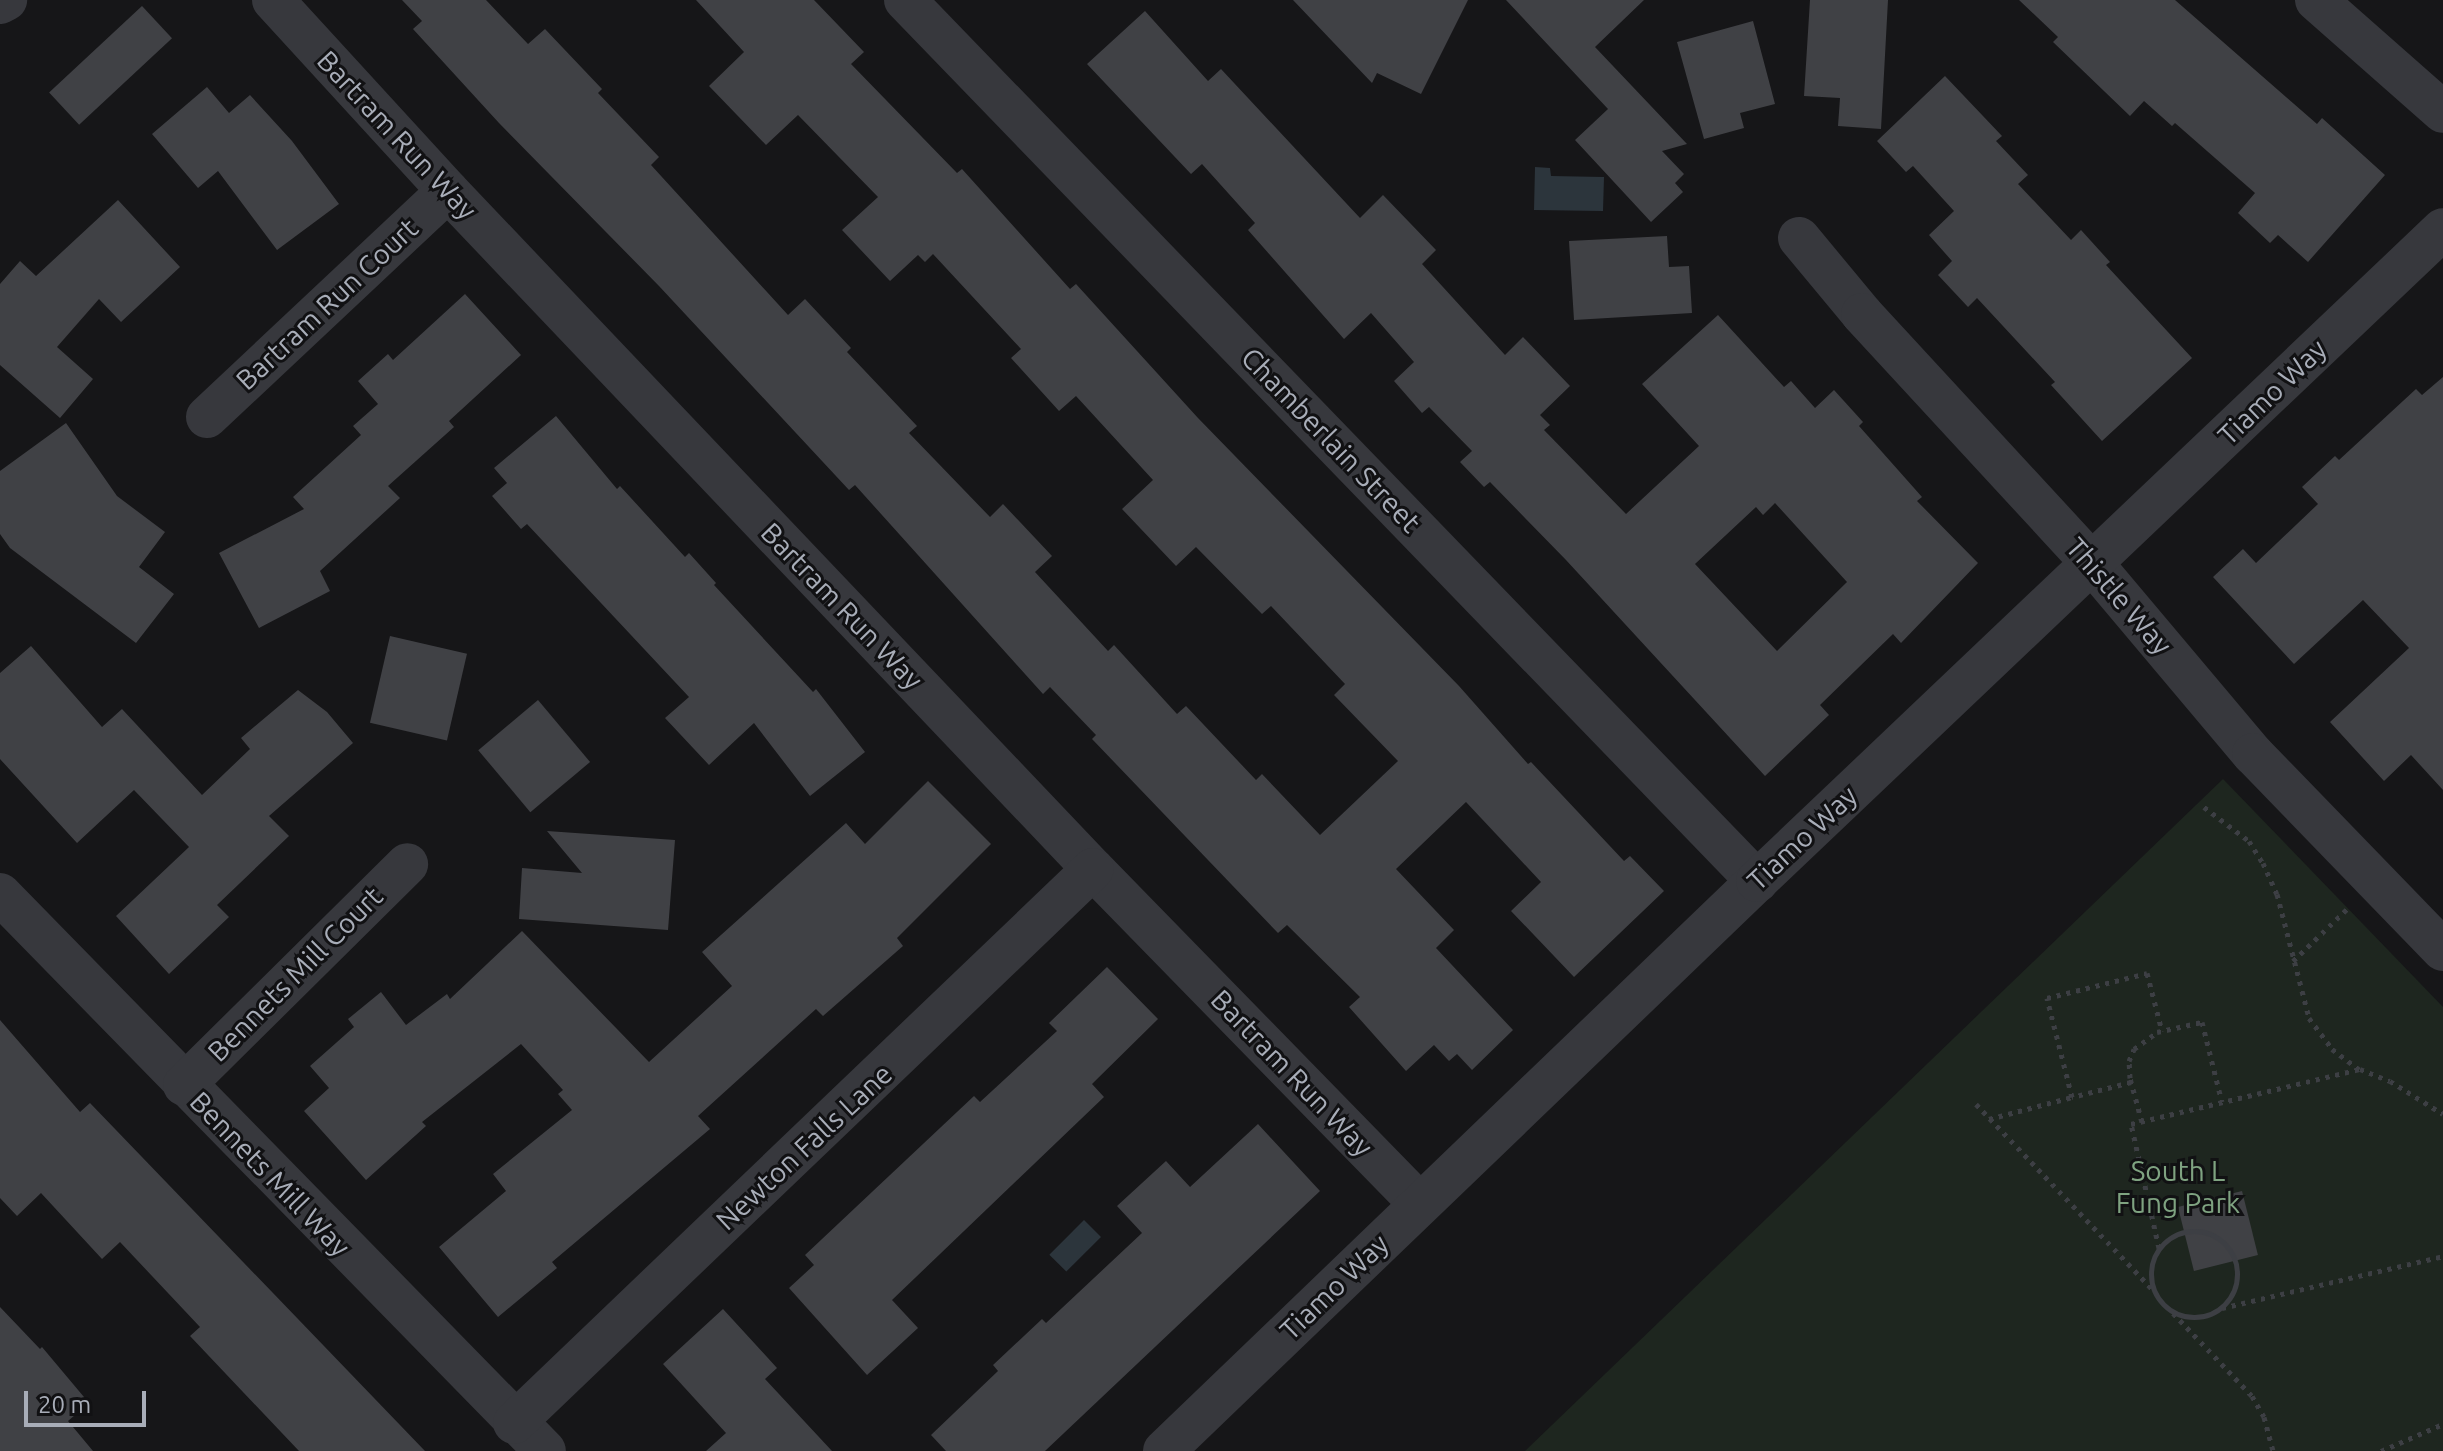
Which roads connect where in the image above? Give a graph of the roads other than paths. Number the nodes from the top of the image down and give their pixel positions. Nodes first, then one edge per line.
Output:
1 (6, 0) edge
2 (273, 0) edge
3 (905, 0) edge
4 (2316, 0) edge
5 (0, 3) edge
6 (2443, 112) edge
7 (448, 191) junction
8 (2443, 229) edge
9 (1799, 238) dead end
10 (207, 417) dead end
11 (2092, 563) junction
12 (407, 864) dead end
13 (1093, 869) junction
14 (1757, 881) junction
15 (0, 894) edge
16 (2436, 928) edge
17 (184, 1085) junction
18 (1420, 1204) junction
19 (514, 1423) junction
20 (545, 1451) edge
21 (1164, 1451) edge

1 - 5 street
2 - 7 street, Bartram Run Way
3 - 14 street, Chamberlain Street
4 - 6 street
7 - 10 street, Bartram Run Court
7 - 13 street, Bartram Run Way
8 - 11 street, Tiamo Way
9 - 11 street, Thistle Way
11 - 14 street, Tiamo Way
11 - 16 street, Thistle Way
12 - 17 street, Bennets Mill Court
13 - 18 street, Bartram Run Way
13 - 19 street, Newton Falls Lane
14 - 18 street, Tiamo Way
15 - 17 street, Bennets Mill Way
17 - 19 street, Bennets Mill Way
18 - 21 street, Tiamo Way
19 - 20 street, Bennets Mill Way

